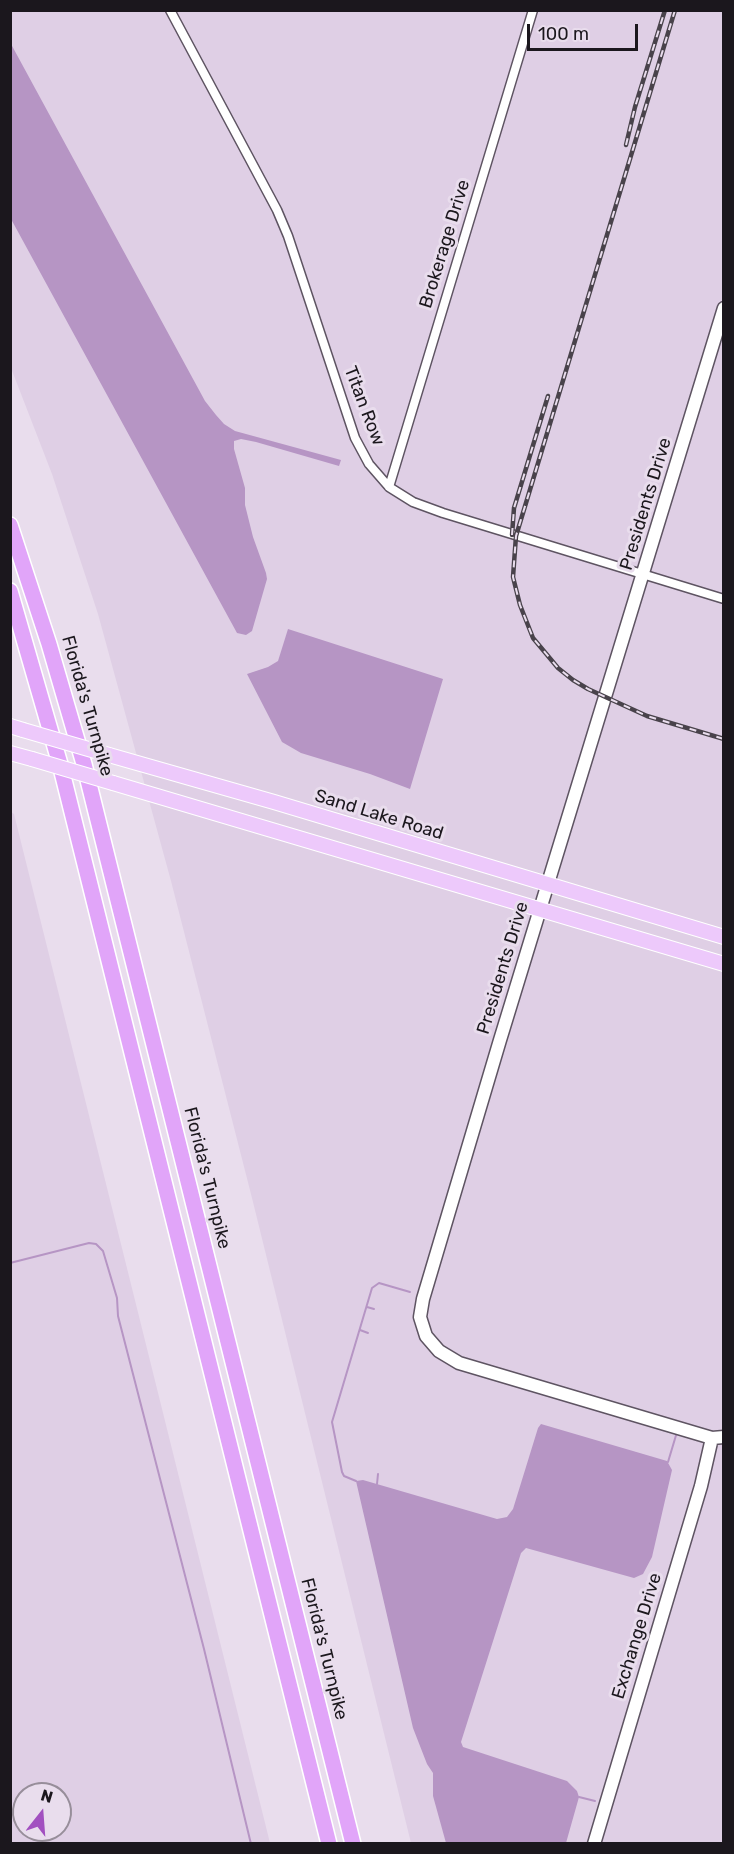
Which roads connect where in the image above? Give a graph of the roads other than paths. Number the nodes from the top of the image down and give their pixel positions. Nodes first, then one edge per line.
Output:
1 (170, 10) edge
2 (533, 10) edge
3 (723, 308) edge
4 (389, 487) junction
5 (10, 525) edge
6 (643, 574) junction
7 (10, 591) edge
8 (723, 599) edge
9 (16, 728) edge
10 (10, 753) edge
11 (548, 884) junction
12 (540, 908) junction
13 (723, 937) edge
14 (723, 964) edge
15 (718, 1438) edge
16 (329, 1844) edge
17 (353, 1844) edge
18 (594, 1844) edge

1 - 4 street, Titan Row
2 - 4 street, Brokerage Drive
3 - 6 street, Presidents Drive
4 - 6 street, Titan Row
5 - 17 highway, Florida's Turnpike
6 - 8 street, Titan Row
6 - 11 street, Presidents Drive
7 - 16 highway
9 - 11 main road, Sand Lake Road, bridge
10 - 12 main road, bridge
11 - 12 street, Presidents Drive
11 - 13 main road, Sand Lake Road
12 - 14 main road
12 - 15 street, Presidents Drive
15 - 18 street, Exchange Drive

